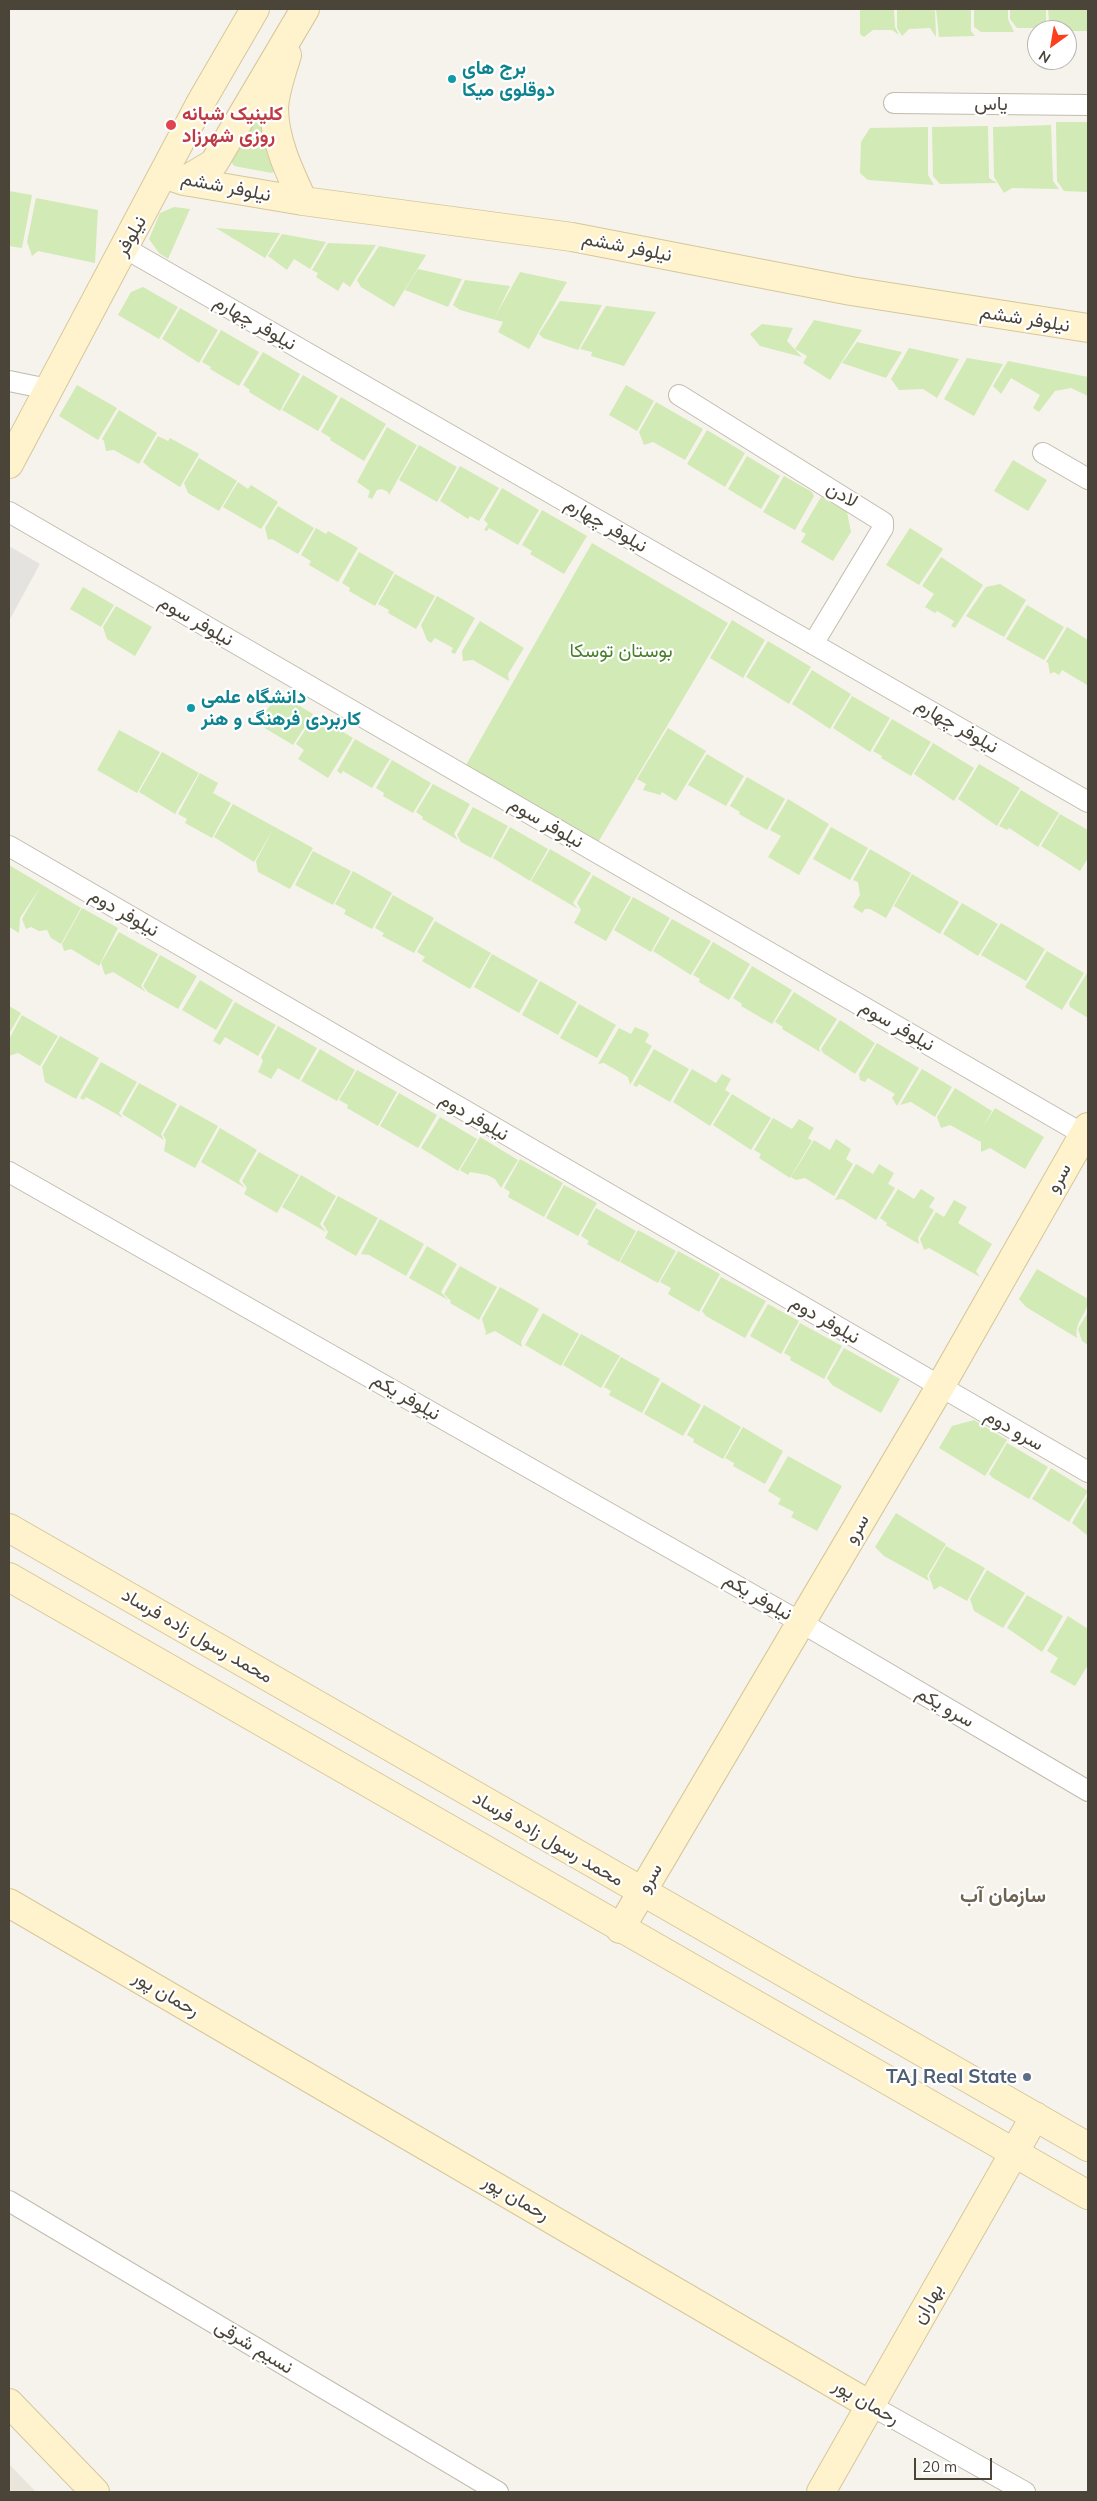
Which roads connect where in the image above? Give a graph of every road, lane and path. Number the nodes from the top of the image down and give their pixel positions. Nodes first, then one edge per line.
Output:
1 (255, 9) edge
2 (300, 17) edge
3 (894, 103) dead end
4 (1088, 105) edge
5 (174, 178) junction
6 (303, 201) junction
7 (123, 247) junction
8 (1088, 328) edge
9 (9, 381) edge
10 (48, 389) junction
11 (679, 395) dead end
12 (1043, 453) dead end
13 (9, 464) edge
14 (1088, 479) edge
15 (9, 512) edge
16 (812, 644) junction
17 (1088, 802) edge
18 (9, 846) edge
19 (1087, 1133) edge
20 (9, 1172) edge
21 (940, 1387) junction
22 (1088, 1472) edge
23 (9, 1528) edge
24 (9, 1577) edge
25 (802, 1623) junction
26 (186, 1630) junction
27 (167, 1668) junction
28 (1088, 1791) edge
29 (641, 1892) junction
30 (9, 1902) edge
31 (620, 1929) junction
32 (1035, 2116) junction
33 (1088, 2147) edge
34 (1014, 2153) junction
35 (1088, 2195) edge
36 (9, 2201) edge
37 (9, 2403) edge
38 (870, 2405) junction
39 (95, 2492) edge
40 (498, 2492) edge
41 (821, 2492) edge
42 (1025, 2492) edge

1 - 5 street, نیلوفر
2 - 5 street
2 - 6 street
3 - 4 street, یاس
5 - 6 street, نیلوفر ششم
5 - 7 street, نیلوفر
6 - 8 street, نیلوفر ششم
7 - 10 street, نیلوفر
7 - 16 street, نیلوفر چهارم
9 - 10 street
10 - 13 street, نیلوفر
11 - 16 street, لادن
12 - 14 street
15 - 19 street, نیلوفر سوم
16 - 17 street, نیلوفر چهارم
18 - 21 street, نیلوفر دوم
19 - 21 street, سرو
20 - 25 street, نیلوفر یکم
21 - 22 street, سرو دوم
21 - 25 street, سرو
23 - 26 street, محمد رسول زاده فرساد
24 - 27 street
25 - 28 street, سرو یکم
25 - 29 street, سرو
26 - 27 street
26 - 29 street, محمد رسول زاده فرساد
27 - 31 street
29 - 31 street, سرو
29 - 32 street, محمد رسول زاده فرساد
30 - 38 street, رحمان پور
31 - 34 street
32 - 33 street, محمد رسول زاده فرساد
32 - 34 street, بهاران
34 - 35 street
34 - 38 street, بهاران
36 - 40 street, نسیم شرقی
37 - 39 street
38 - 41 street, بهاران
38 - 42 street, رحمان پور

